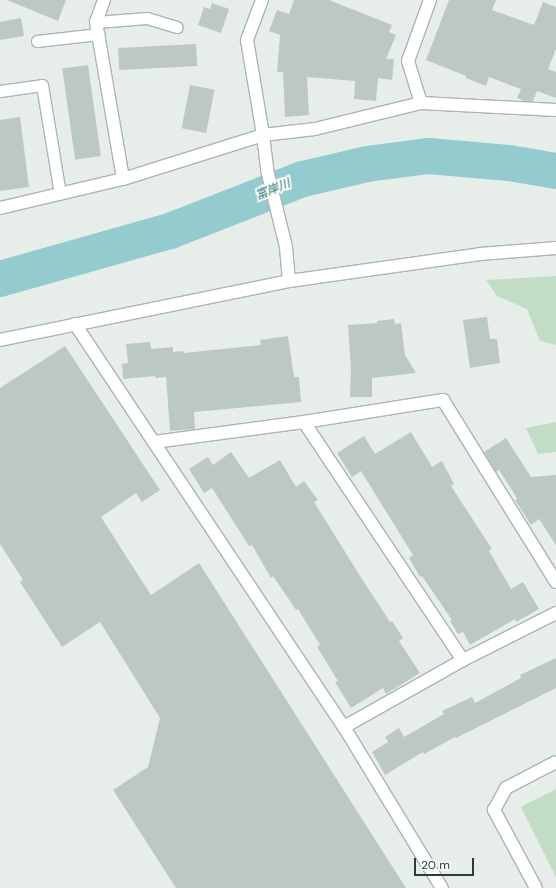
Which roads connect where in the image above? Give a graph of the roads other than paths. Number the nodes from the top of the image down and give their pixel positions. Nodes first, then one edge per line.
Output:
1 (104, 0) edge
2 (262, 0) edge
3 (430, 0) edge
4 (96, 22) junction
5 (177, 27) dead end
6 (99, 34) junction
7 (37, 41) dead end
8 (0, 91) edge
9 (421, 103) junction
10 (556, 110) edge
11 (263, 136) junction
12 (123, 178) junction
13 (60, 194) junction
14 (0, 208) edge
15 (556, 248) edge
16 (289, 281) junction
17 (75, 324) junction
18 (0, 340) edge
19 (304, 422) junction
20 (154, 442) junction
21 (556, 582) edge
22 (556, 613) edge
23 (463, 660) junction
24 (344, 727) junction
25 (556, 762) edge
26 (442, 888) edge
27 (536, 888) edge

1 - 4 street
2 - 11 street
3 - 9 street
4 - 5 lane
4 - 6 street
6 - 7 lane
6 - 12 street
8 - 13 lane
9 - 10 street
9 - 11 street
11 - 12 street
11 - 16 street
12 - 13 street
13 - 14 street
15 - 16 street
16 - 17 street
17 - 18 street
17 - 20 street
19 - 20 street
19 - 21 street
19 - 23 street
20 - 24 street
22 - 23 street
23 - 24 street
24 - 26 street
25 - 27 street

